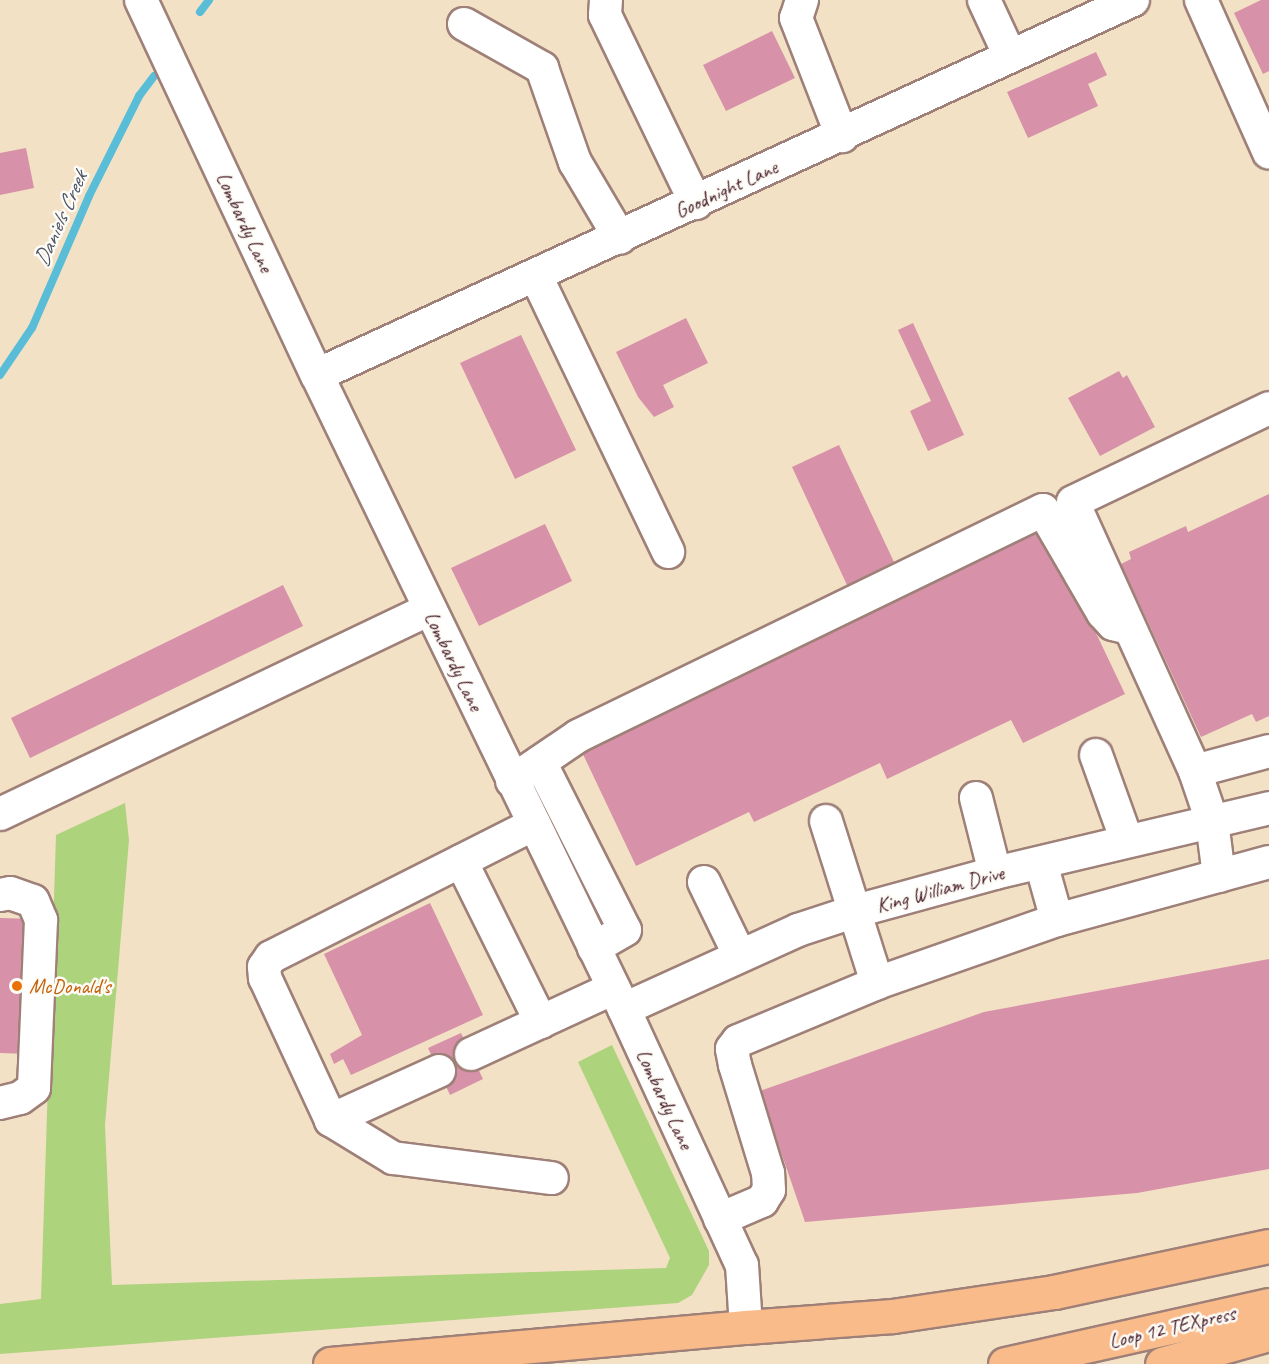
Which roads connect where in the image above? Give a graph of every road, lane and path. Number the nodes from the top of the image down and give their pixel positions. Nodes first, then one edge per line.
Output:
1 (141, 0) edge
2 (606, 0) edge
3 (802, 0) edge
4 (984, 0) edge
5 (1133, 0) edge
6 (1201, 0) edge
7 (464, 24) dead end
8 (1010, 56) junction
9 (842, 136) junction
10 (1269, 153) edge
11 (696, 203) junction
12 (620, 238) junction
13 (536, 276) junction
14 (317, 375) junction
15 (1269, 408) edge
16 (668, 552) dead end
17 (429, 609) junction
18 (1129, 628) junction
19 (1269, 751) edge
20 (1096, 755) dead end
21 (540, 762) junction
22 (1194, 771) junction
23 (512, 781) junction
24 (976, 798) dead end
25 (1269, 808) edge
26 (0, 814) edge
27 (826, 821) dead end
28 (1212, 821) junction
29 (534, 824) junction
30 (1127, 841) junction
31 (461, 861) junction
32 (1269, 862) edge
33 (1041, 863) junction
34 (995, 873) junction
35 (1220, 876) junction
36 (704, 882) dead end
37 (0, 895) edge
38 (856, 911) junction
39 (1058, 920) junction
40 (594, 948) junction
41 (740, 956) junction
42 (877, 983) junction
43 (619, 999) junction
44 (540, 1022) junction
45 (471, 1054) dead end
46 (439, 1071) dead end
47 (1, 1103) edge
48 (331, 1120) junction
49 (552, 1178) dead end
50 (720, 1219) junction
51 (1269, 1246) edge
52 (1269, 1305) edge
53 (746, 1327) junction
54 (1269, 1334) edge
55 (330, 1364) edge
56 (1005, 1364) edge
57 (1162, 1364) edge

1 - 14 street, Lombardy Lane
2 - 11 street
3 - 9 street
4 - 8 street
5 - 8 street, Goodnight Lane
6 - 10 street
7 - 12 street
8 - 9 street, Goodnight Lane
9 - 11 street, Goodnight Lane
11 - 12 street, Goodnight Lane
12 - 13 street, Goodnight Lane
13 - 14 street, Goodnight Lane
13 - 16 street
14 - 17 street, Lombardy Lane
15 - 18 street
17 - 23 street, Lombardy Lane
17 - 26 street
18 - 21 street
18 - 22 street
19 - 22 street
20 - 30 street
21 - 23 street
21 - 40 street
22 - 28 street
23 - 29 street, Lombardy Lane
24 - 34 street
25 - 28 street, King William Drive
27 - 38 street
28 - 30 street, King William Drive
28 - 35 street
29 - 31 street
29 - 40 street, Lombardy Lane
30 - 33 street, King William Drive
31 - 44 street
31 - 48 street
32 - 35 street
33 - 34 street, King William Drive
33 - 39 street
34 - 38 street, King William Drive
35 - 39 street
36 - 41 street
37 - 47 street
38 - 41 street, King William Drive
38 - 42 street
39 - 42 street
40 - 43 street, Lombardy Lane
41 - 43 street, King William Drive
42 - 50 street
43 - 44 street, King William Drive
43 - 50 street, Lombardy Lane
44 - 45 street, King William Drive
46 - 48 street
48 - 49 street
50 - 53 street, Lombardy Lane
51 - 53 main road
52 - 56 main road, Loop 12 TEXpress
53 - 55 main road
54 - 57 main road

